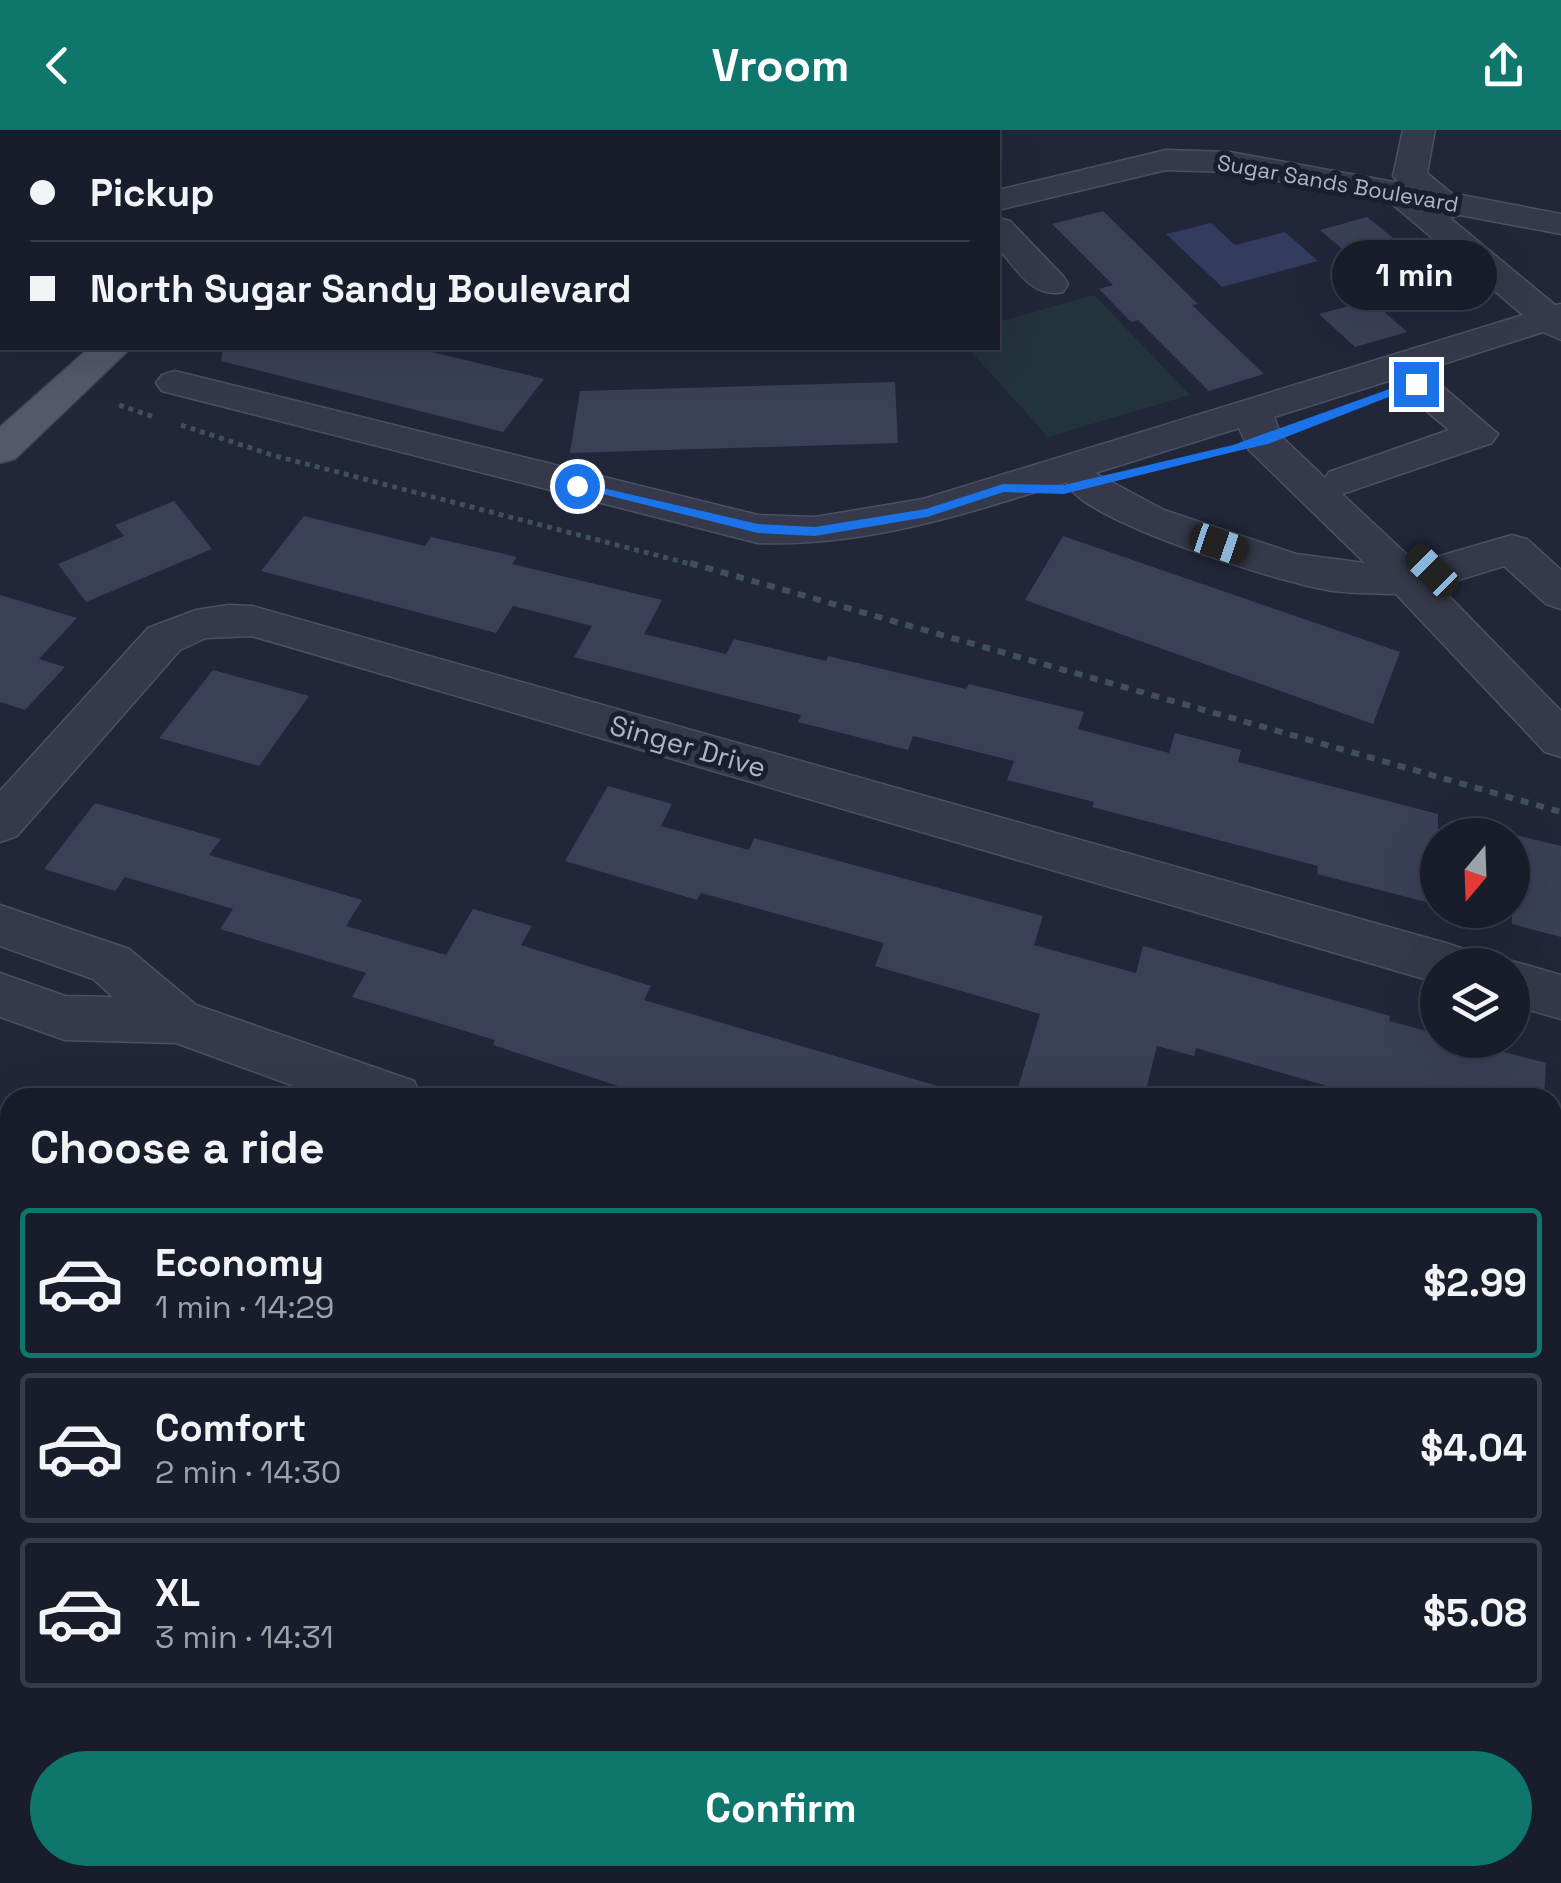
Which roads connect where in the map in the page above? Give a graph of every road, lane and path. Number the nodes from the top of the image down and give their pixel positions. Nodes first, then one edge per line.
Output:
1 (1419, 130) edge
2 (1001, 183) edge
3 (1403, 184) junction
4 (1438, 200) junction
5 (1561, 205) edge
6 (1561, 224) edge
7 (1000, 230) edge
8 (1050, 284) dead end
9 (1558, 321) edge
10 (109, 350) edge
11 (175, 383) dead end
12 (1416, 384) junction
13 (119, 405) dead end
14 (1268, 429) junction
15 (0, 450) edge
16 (1343, 482) junction
17 (1086, 484) junction
18 (1003, 488) junction
19 (1420, 575) junction
20 (1561, 594) edge
21 (1561, 697) edge
22 (1561, 740) edge
23 (1561, 812) edge
24 (0, 823) edge
25 (0, 925) edge
26 (1420, 957) edge
27 (1530, 988) edge
28 (0, 995) edge
29 (1561, 997) edge
30 (177, 1020) junction
31 (368, 1088) edge

1 - 3 street
2 - 3 street, Sugar Sands Boulevard
2 - 3 street, Sugar Sands Boulevard
3 - 4 street
3 - 5 street, Sugar Sands Boulevard
3 - 9 street
4 - 6 street, Sugar Sands Boulevard
4 - 9 street
7 - 8 street
9 - 12 street
9 - 14 street
10 - 15 main road
11 - 18 street
12 - 14 street
12 - 16 street
13 - 23 path
14 - 16 street
14 - 17 street
14 - 18 street
14 - 19 street
16 - 19 street
17 - 18 street
17 - 19 street
19 - 20 street
19 - 21 street
19 - 22 street
24 - 26 street, Singer Drive
25 - 30 street
27 - 29 street
28 - 30 street
30 - 31 street

